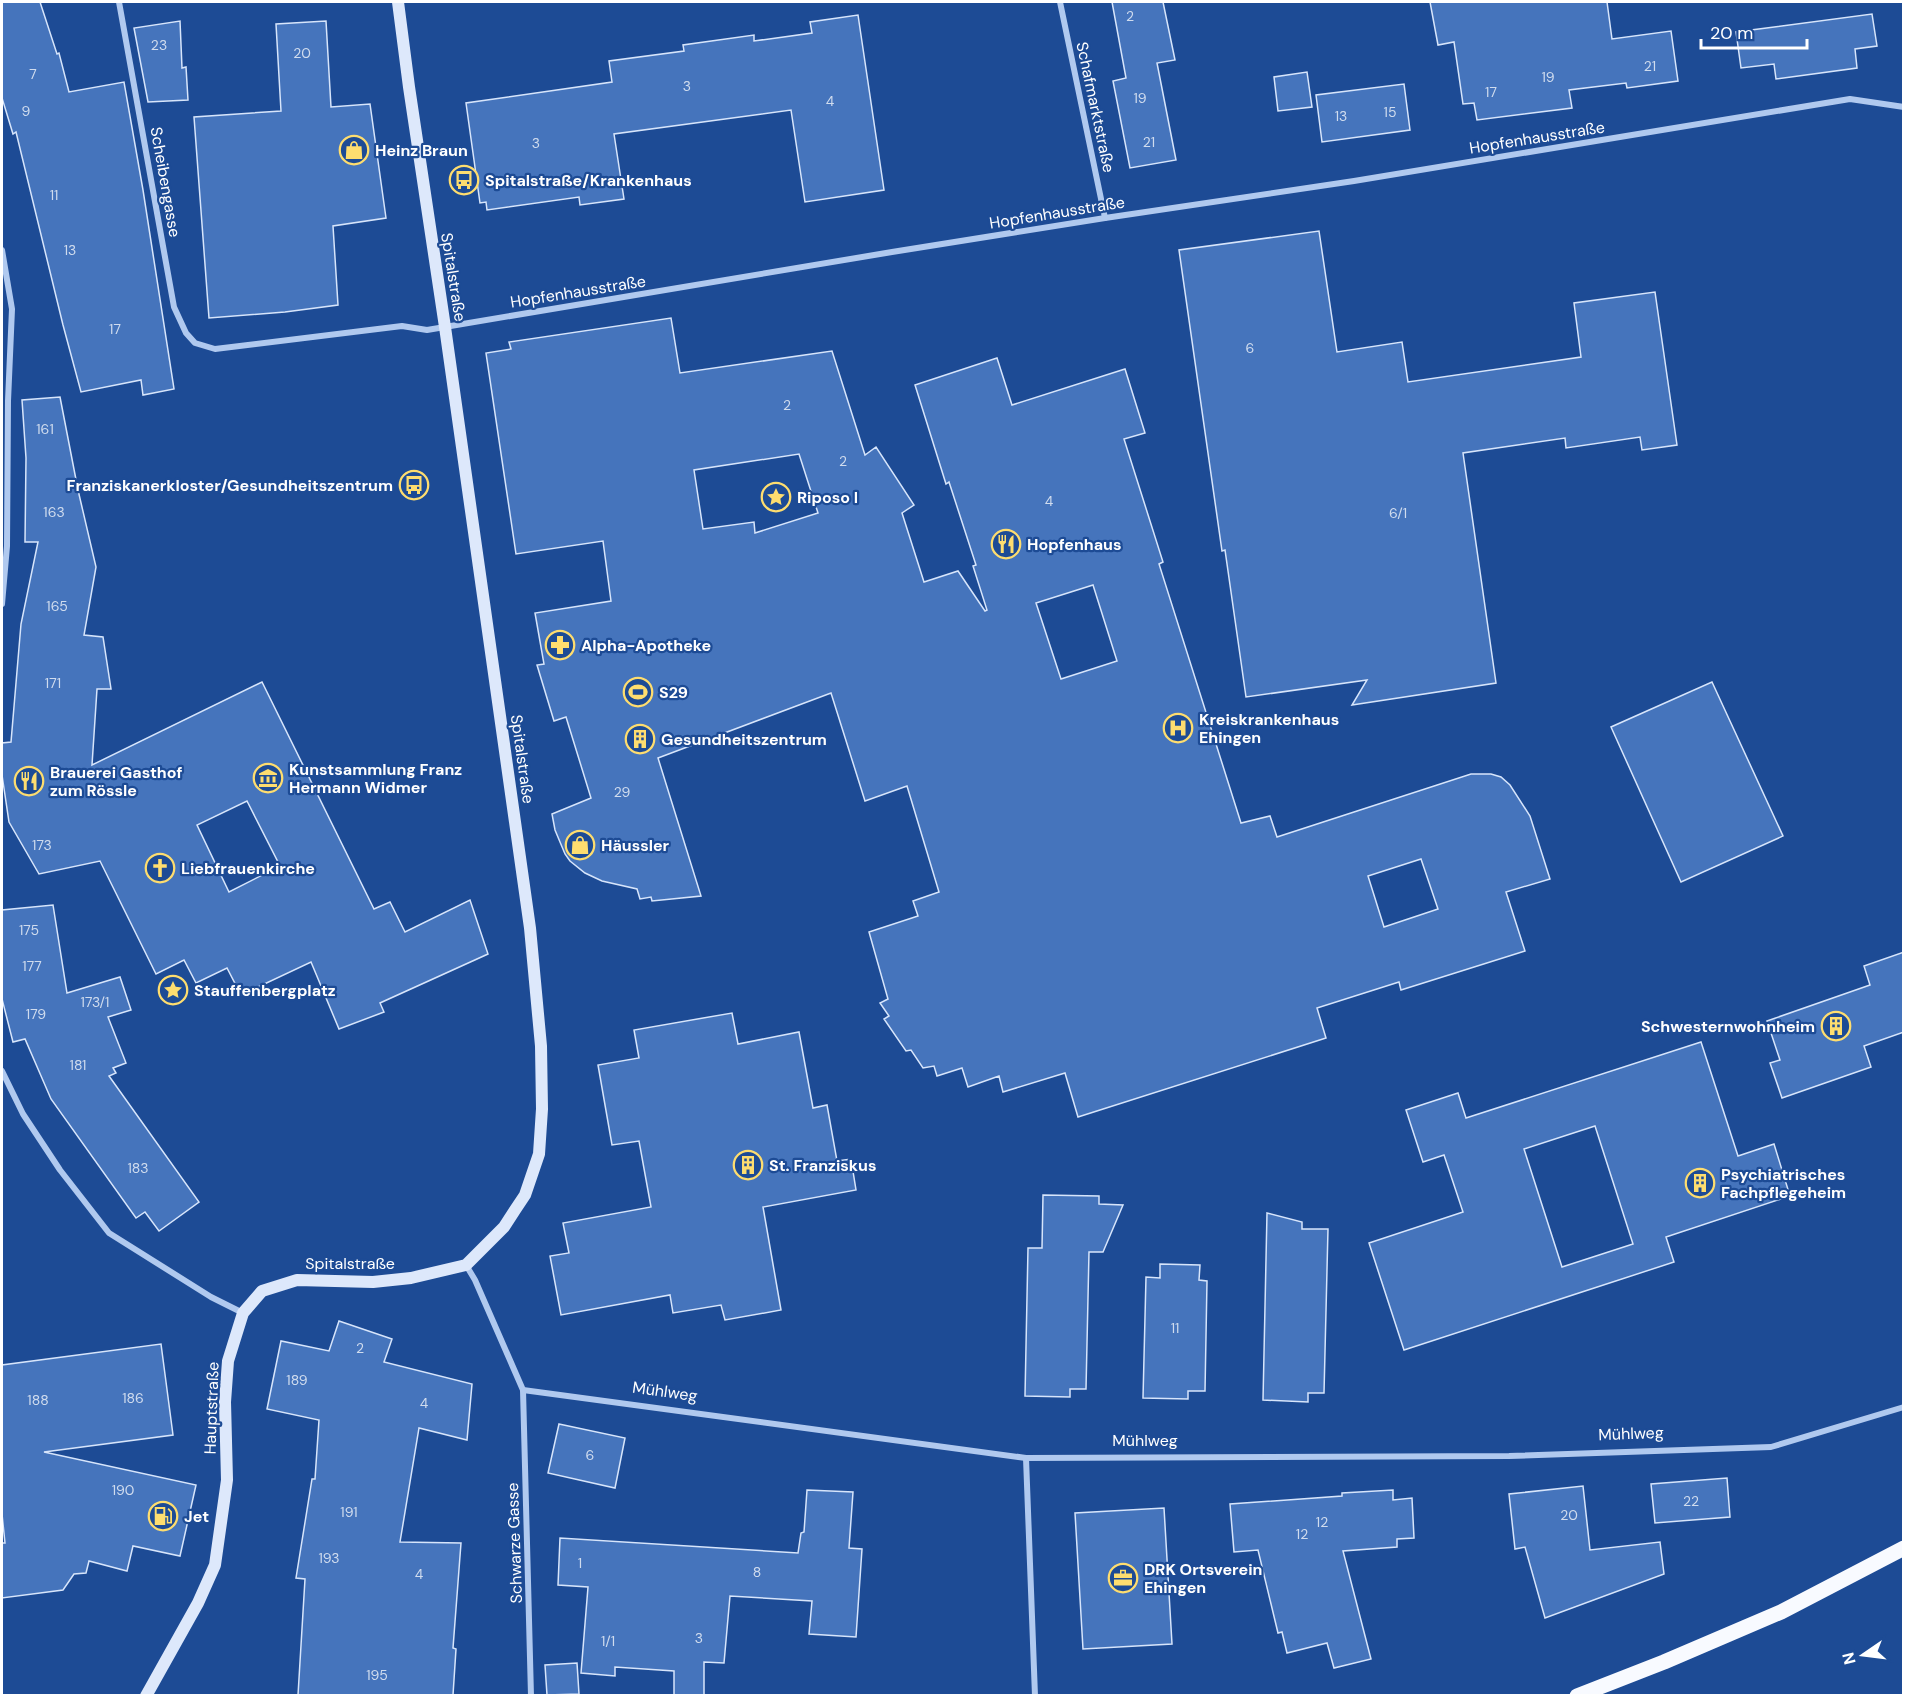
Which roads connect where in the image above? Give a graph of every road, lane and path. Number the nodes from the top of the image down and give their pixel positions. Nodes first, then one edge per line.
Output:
1 (119, 2) edge
2 (398, 2) edge
3 (1060, 2) edge
4 (1904, 107) edge
5 (1105, 218) junction
6 (2, 250) edge
7 (445, 327) junction
8 (215, 349) joint
9 (2, 604) edge
10 (2, 1071) edge
11 (466, 1265) junction
12 (243, 1313) junction
13 (523, 1390) junction
14 (1904, 1407) edge
15 (1026, 1458) junction
16 (1904, 1548) edge
17 (146, 1695) edge
18 (531, 1695) edge
19 (1035, 1695) edge
20 (1576, 1695) edge

1 - 8 street, Scheibengasse
2 - 7 street, Spitalstraße
3 - 5 street, Schafmarktstraße
4 - 5 street, Hopfenhausstraße
5 - 7 street, Hopfenhausstraße
6 - 9 street
7 - 8 street, Hopfenhausstraße
7 - 11 street, Spitalstraße
10 - 12 street
11 - 12 street, Spitalstraße
11 - 13 street
12 - 17 street, Hauptstraße
13 - 15 street, Mühlweg
13 - 18 street, Schwarze Gasse
14 - 15 street, Mühlweg
15 - 19 street
16 - 20 main road

